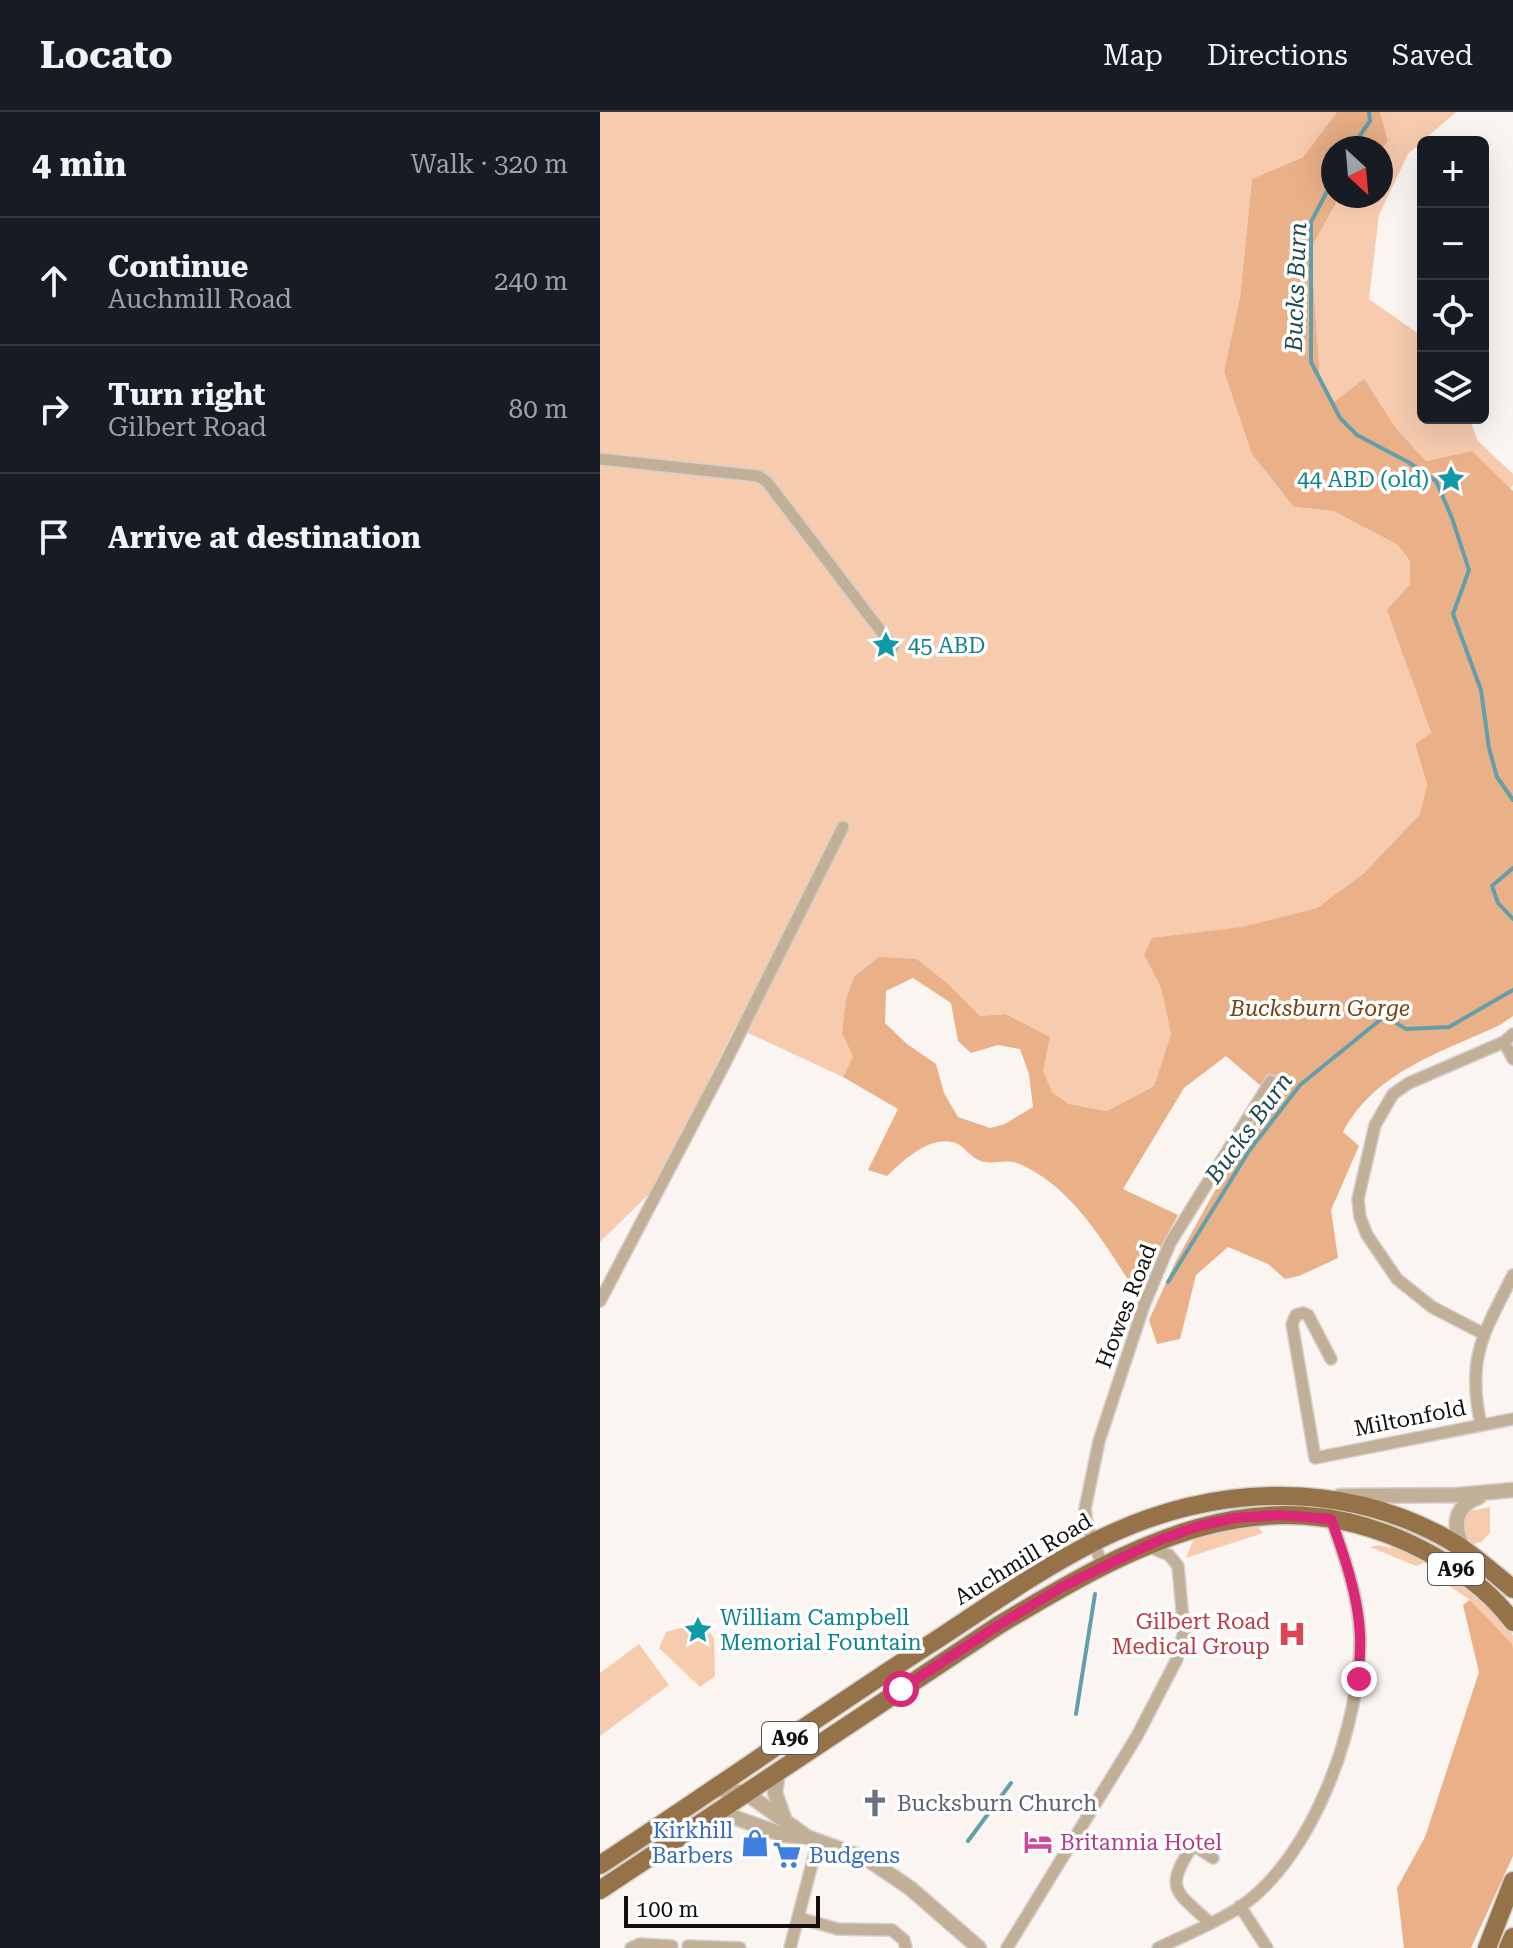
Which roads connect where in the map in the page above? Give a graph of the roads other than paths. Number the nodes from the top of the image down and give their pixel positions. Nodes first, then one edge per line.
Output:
1 (600, 459) edge
2 (893, 647) dead end
3 (843, 827) dead end
4 (1508, 1038) edge
5 (1513, 1059) edge
6 (1271, 1081) dead end
7 (1513, 1275) edge
8 (600, 1301) edge
9 (1484, 1334) junction
10 (1331, 1359) dead end
11 (1513, 1419) edge
12 (1481, 1425) junction
13 (1513, 1490) edge
14 (1487, 1494) junction
15 (1324, 1497) junction
16 (1331, 1519) junction
17 (1095, 1542) junction
18 (1146, 1546) junction
19 (1464, 1550) junction
20 (1103, 1567) junction
21 (1513, 1586) edge
22 (1513, 1622) edge
23 (778, 1772) junction
24 (715, 1789) junction
25 (746, 1793) junction
26 (719, 1812) junction
27 (785, 1820) junction
28 (813, 1839) junction
29 (1213, 1858) dead end
30 (600, 1865) edge
31 (1513, 1881) edge
32 (600, 1890) edge
33 (1240, 1906) junction
34 (799, 1918) junction
35 (1210, 1923) junction
36 (1513, 1937) edge
37 (672, 1946) dead end
38 (688, 1946) edge
39 (631, 1948) edge
40 (740, 1948) edge
41 (790, 1948) edge
42 (906, 1948) edge
43 (979, 1948) edge
44 (1007, 1948) edge
45 (1158, 1948) edge
46 (1267, 1948) edge
47 (1487, 1948) edge
48 (1508, 1948) edge

1 - 2 street
3 - 8 street
4 - 5 street
4 - 9 street
6 - 17 street, Howes Road
7 - 9 street
9 - 12 street
10 - 12 street, Miltonfold
11 - 12 street, Miltonfold
13 - 14 street
14 - 15 street
14 - 19 street
15 - 17 main road, Auchmill Road / A96
15 - 19 main road, Auchmill Road / A96
16 - 18 main road, Auchmill Road / A96
16 - 22 main road, Auchmill Road / A96
16 - 33 street
17 - 20 street, Howes Road
17 - 24 main road, Auchmill Road / A96
18 - 20 main road, Auchmill Road / A96
18 - 44 street
19 - 21 main road, Auchmill Road / A96
20 - 23 main road, Auchmill Road / A96
23 - 25 main road, Auchmill Road / A96
23 - 27 street
24 - 25 street
24 - 30 main road, Auchmill Road / A96
25 - 26 main road, Auchmill Road / A96
25 - 27 street
26 - 28 street
26 - 32 main road, Auchmill Road / A96
27 - 28 street
28 - 34 street
28 - 43 street
29 - 35 street
31 - 47 main road
33 - 35 street
33 - 46 street
34 - 41 street
34 - 42 street
35 - 45 street
36 - 48 main road
37 - 39 street
38 - 40 street

